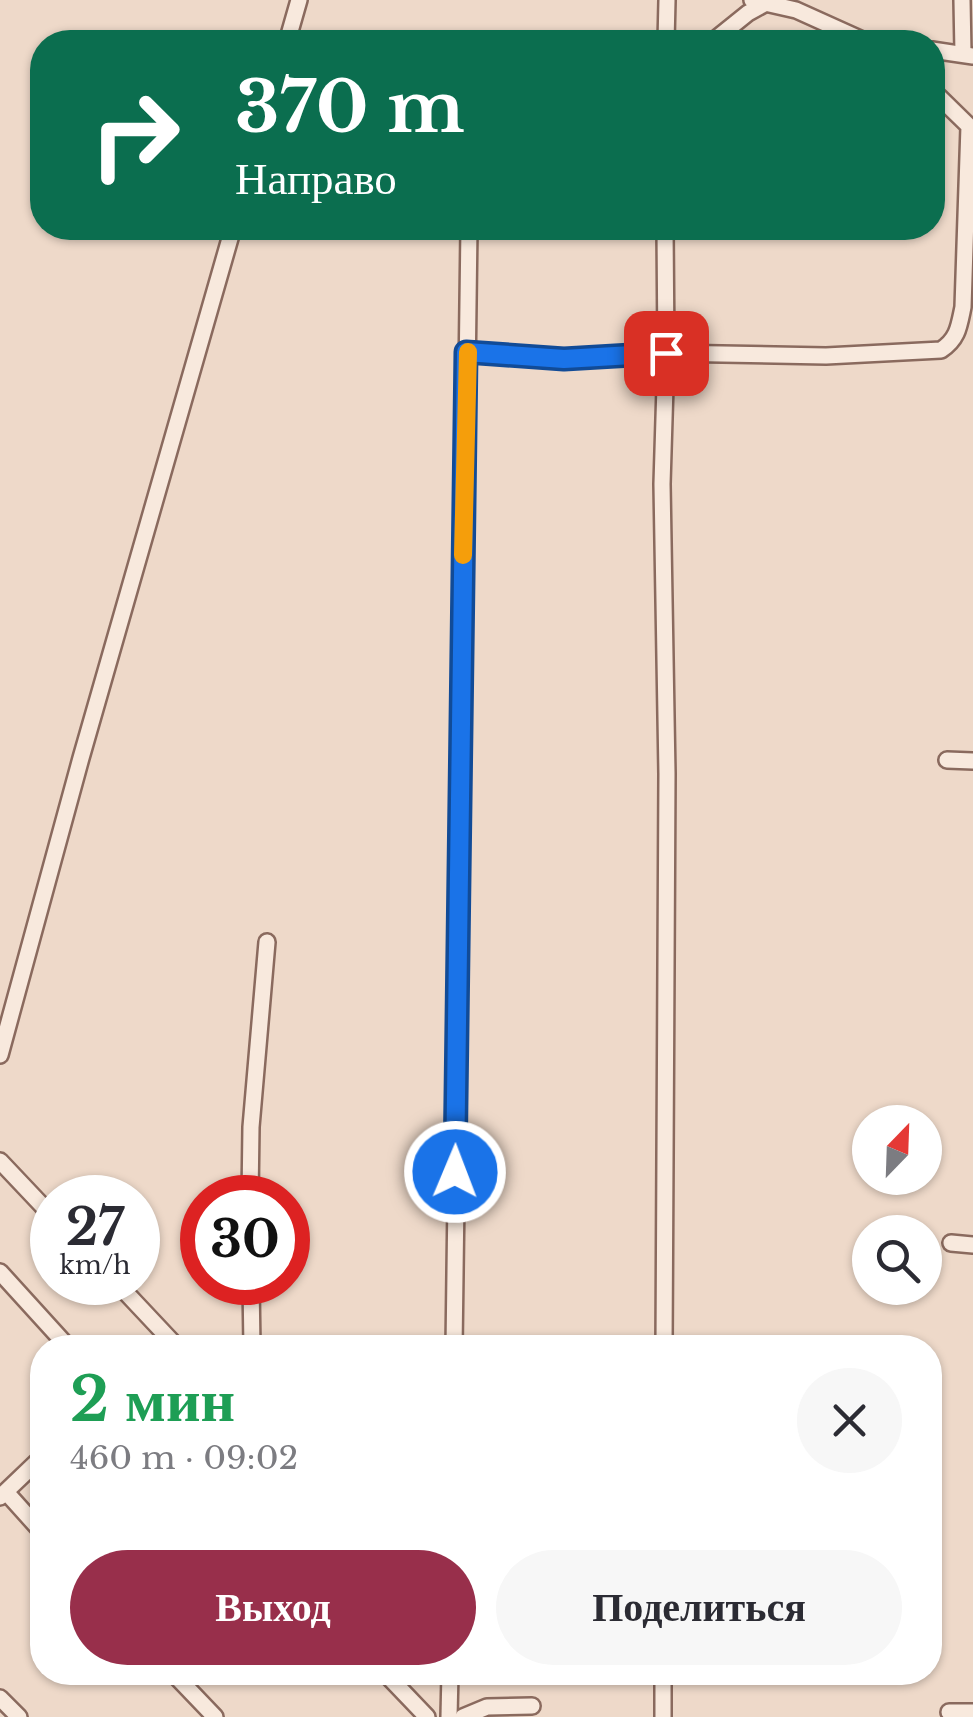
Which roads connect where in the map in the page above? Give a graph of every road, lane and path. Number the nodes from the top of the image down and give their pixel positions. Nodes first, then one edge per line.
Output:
1 (299, 0) edge
2 (667, 0) edge
3 (962, 0) edge
4 (760, 1) edge
5 (290, 30) edge
6 (666, 30) edge
7 (727, 30) edge
8 (840, 30) edge
9 (968, 55) edge
10 (945, 103) edge
11 (230, 240) edge
12 (469, 240) edge
13 (665, 240) edge
14 (968, 274) edge
15 (466, 352) junction
16 (666, 353) junction
17 (947, 760) dead end
18 (973, 761) edge
19 (267, 942) dead end
20 (0, 1055) edge
21 (0, 1160) edge
22 (250, 1175) edge
23 (30, 1192) edge
24 (951, 1243) dead end
25 (973, 1246) edge
26 (0, 1272) edge
27 (138, 1305) edge
28 (251, 1305) edge
29 (57, 1335) edge
30 (166, 1335) edge
31 (252, 1335) edge
32 (454, 1335) edge
33 (664, 1335) edge
34 (30, 1468) edge
35 (3, 1495) edge
36 (30, 1521) edge
37 (184, 1685) edge
38 (396, 1685) edge
39 (450, 1685) edge
40 (664, 1685) edge
41 (0, 1698) edge
42 (532, 1706) dead end
43 (949, 1712) dead end
44 (973, 1712) edge
45 (18, 1717) edge
46 (215, 1717) edge
47 (427, 1717) edge
48 (449, 1717) edge
49 (462, 1717) edge
50 (663, 1717) edge

1 - 5 street
2 - 6 street
3 - 9 street
4 - 7 street
4 - 8 street
10 - 14 street
11 - 20 street
12 - 15 street
13 - 16 street
14 - 16 street
15 - 16 street
15 - 32 street
16 - 33 street
17 - 18 street
19 - 22 street
21 - 23 street
24 - 25 street
26 - 29 street
27 - 30 street
28 - 31 street
34 - 35 street
35 - 36 street
37 - 46 street
38 - 47 street
39 - 48 street
40 - 50 street
41 - 45 street
42 - 49 street
43 - 44 street

